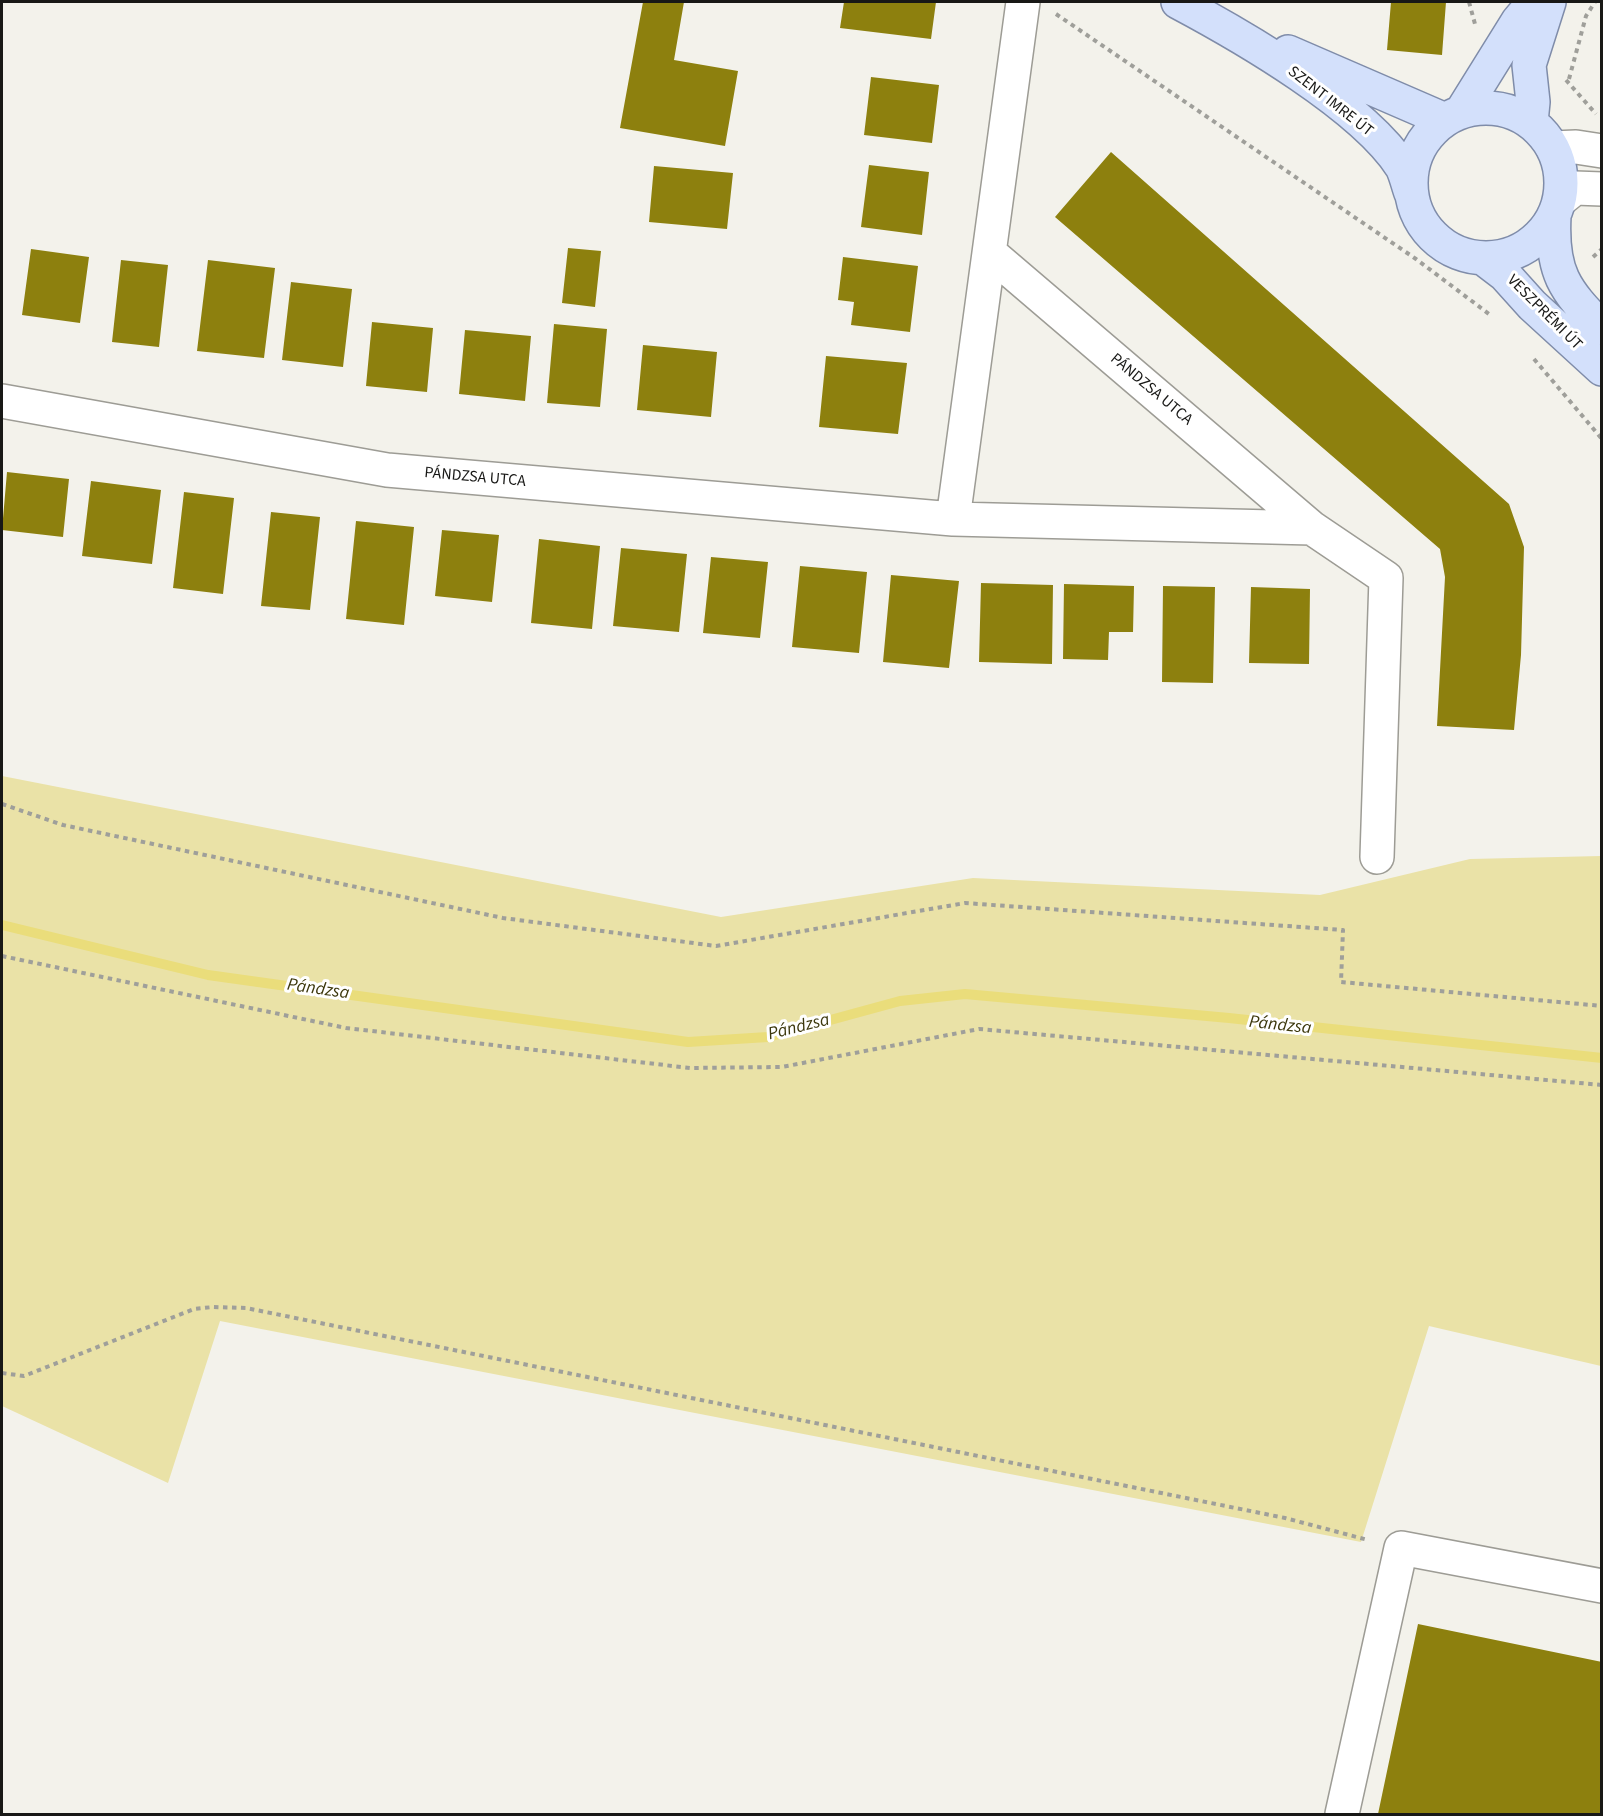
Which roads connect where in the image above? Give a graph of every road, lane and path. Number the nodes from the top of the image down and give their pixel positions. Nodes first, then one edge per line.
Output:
1 (1178, 2) edge
2 (1534, 2) edge
3 (1549, 2) edge
4 (1595, 2) edge
5 (1035, 5) edge
6 (1228, 28) junction
7 (1569, 80) dead end
8 (1453, 115) junction
9 (1531, 122) junction
10 (1553, 148) junction
11 (1602, 152) edge
12 (1602, 189) edge
13 (1411, 194) junction
14 (1557, 208) junction
15 (990, 253) junction
16 (1484, 259) junction
17 (1498, 321) dead end
18 (1602, 328) edge
19 (1528, 352) dead end
20 (1602, 369) edge
21 (2, 401) edge
22 (1602, 439) edge
23 (952, 519) junction
24 (1312, 528) junction
25 (2, 804) edge
26 (1377, 857) dead end
27 (2, 956) edge
28 (1602, 1006) edge
29 (1602, 1085) edge
30 (2, 1373) edge
31 (1401, 1548) junction
32 (1602, 1586) edge
33 (1342, 1815) edge

1 - 6 main road, SZENT IMRE ÚT
2 - 8 main road
3 - 9 main road
4 - 7 path
5 - 15 street
5 - 17 path
6 - 8 main road, SZENT IMRE ÚT
6 - 13 main road, SZENT IMRE ÚT
8 - 9 main road
8 - 13 main road
9 - 10 main road
10 - 11 street
10 - 14 main road
12 - 14 street
13 - 16 main road
14 - 16 main road
14 - 18 main road, VESZPRÉMI ÚT
15 - 23 street
15 - 24 street, PÁNDZSA UTCA
16 - 20 main road, VESZPRÉMI ÚT
19 - 22 path
21 - 23 street, PÁNDZSA UTCA
23 - 24 street, PÁNDZSA UTCA
24 - 26 street, PÁNDZSA UTCA
25 - 28 path
27 - 29 path
30 - 31 path
31 - 32 street
31 - 33 street

